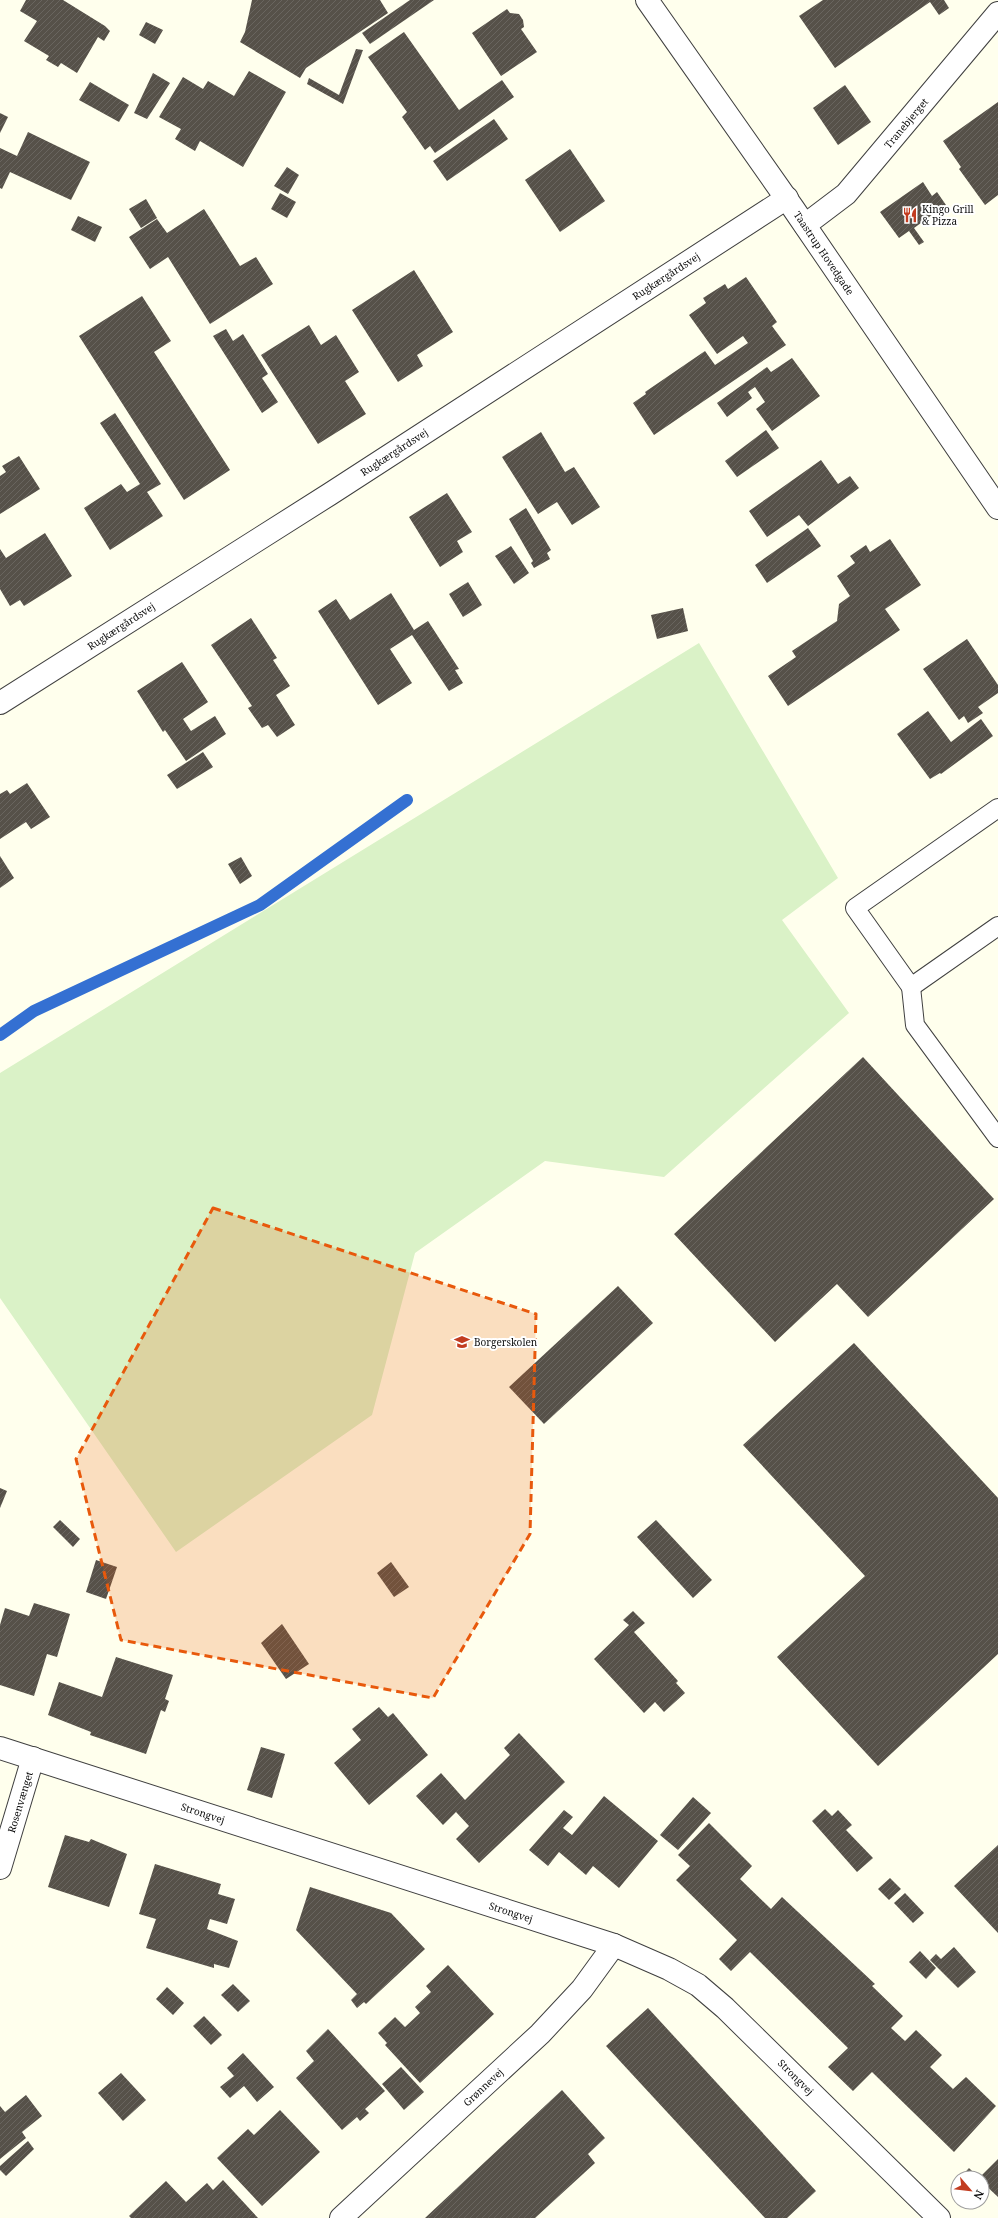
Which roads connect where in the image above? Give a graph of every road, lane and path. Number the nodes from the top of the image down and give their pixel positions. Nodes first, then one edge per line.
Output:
1 (647, 0) edge
2 (998, 13) edge
3 (787, 198) junction
4 (805, 225) junction
5 (998, 508) edge
6 (0, 703) edge
7 (998, 808) edge
8 (998, 926) edge
9 (911, 987) junction
10 (998, 1138) edge
11 (0, 1748) edge
12 (33, 1758) junction
13 (0, 1868) edge
14 (614, 1945) junction
15 (341, 2218) edge
16 (939, 2218) edge

1 - 3 street, Taastrup Hovedgade
2 - 4 street, Tranebjerget
3 - 4 street, Taastrup Hovedgade
3 - 6 street, Rugkærgårdsvej
4 - 5 street, Taastrup Hovedgade
7 - 9 lane
8 - 9 lane
9 - 10 lane
11 - 12 street, Strongvej
12 - 13 street, Rosenvænget
12 - 14 street, Strongvej
14 - 15 street, Grønnevej
14 - 16 street, Strongvej

